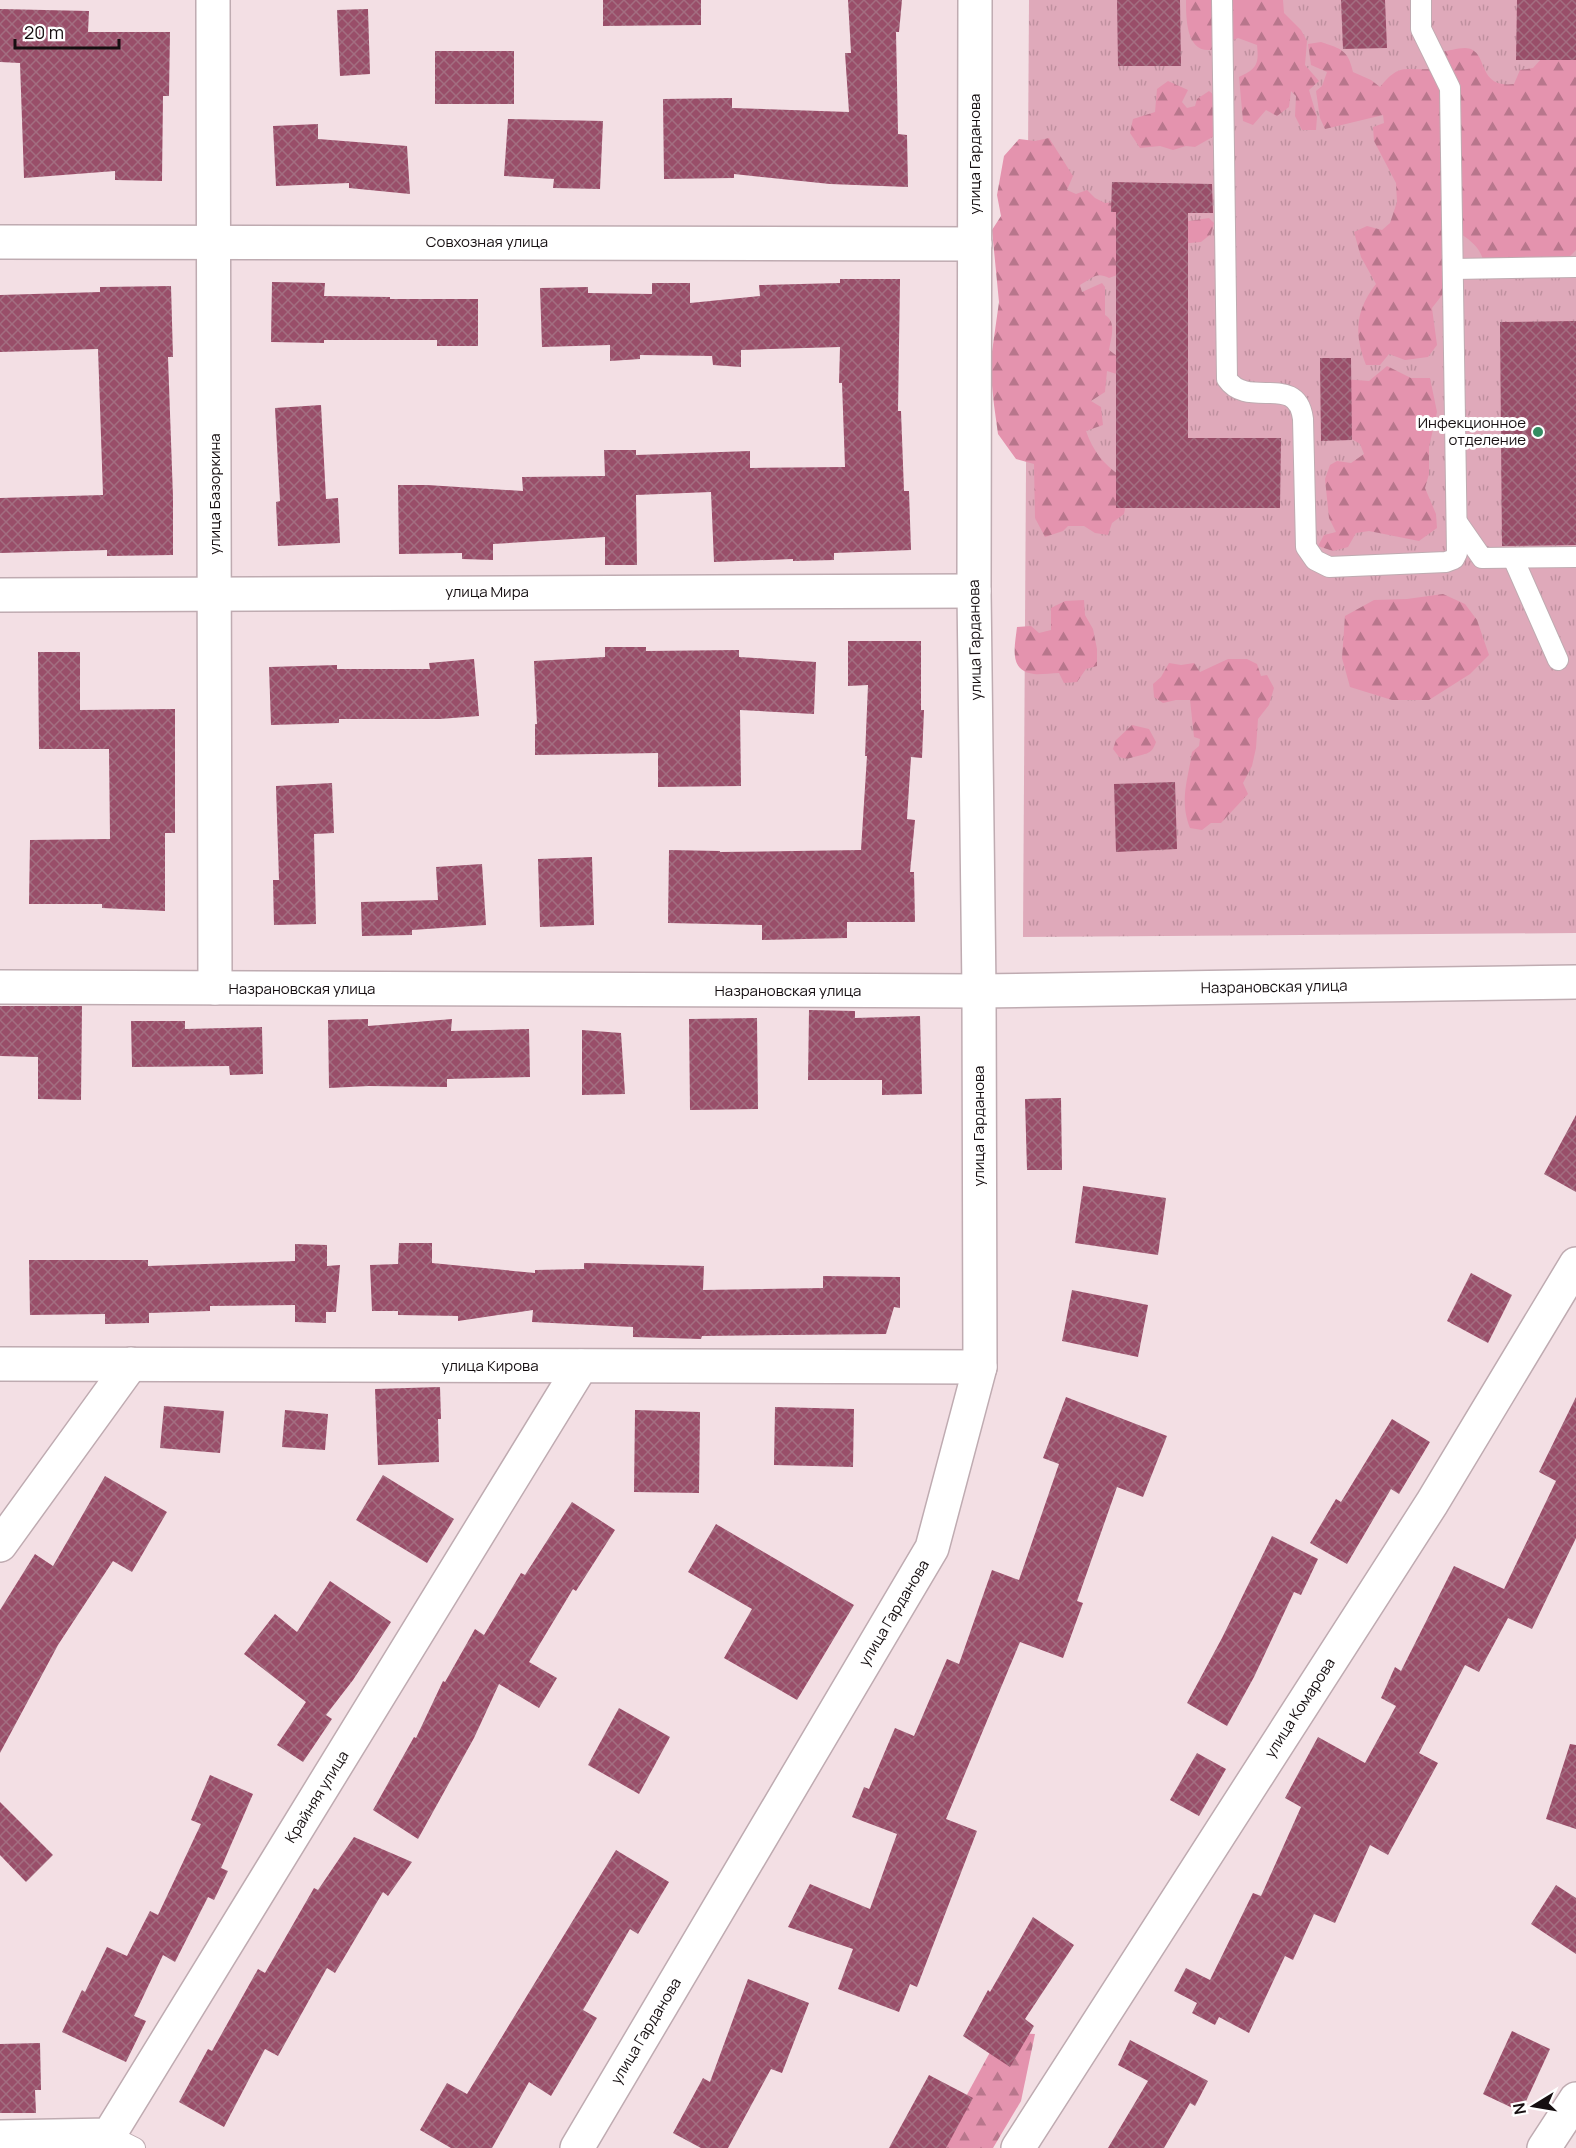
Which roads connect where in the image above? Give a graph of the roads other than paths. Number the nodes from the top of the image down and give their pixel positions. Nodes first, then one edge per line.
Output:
1 (213, 0) edge
2 (975, 0) edge
3 (1222, 0) edge
4 (1421, 0) edge
5 (0, 242) edge
6 (215, 242) junction
7 (975, 244) junction
8 (1576, 267) edge
9 (1453, 269) junction
10 (1457, 522) junction
11 (1576, 557) edge
12 (1513, 558) junction
13 (974, 591) junction
14 (215, 593) junction
15 (0, 595) edge
16 (1558, 660) dead end
17 (1576, 982) edge
18 (0, 987) edge
19 (215, 988) junction
20 (979, 992) junction
21 (1576, 1264) edge
22 (0, 1364) edge
23 (131, 1364) junction
24 (581, 1366) junction
25 (980, 1367) junction
26 (0, 1545) edge
27 (1576, 2099) edge
28 (0, 2137) edge
29 (122, 2141) edge
30 (577, 2148) edge
31 (1018, 2148) edge
32 (1544, 2148) edge

1 - 6 street, улица Базоркина
2 - 7 street, улица Гарданова
3 - 10 lane
4 - 9 lane
5 - 6 street, Совхозная улица
6 - 7 street, Совхозная улица
6 - 14 street, улица Базоркина
7 - 13 street, улица Гарданова
8 - 9 lane
9 - 10 lane
10 - 12 lane
11 - 12 lane
12 - 16 lane
13 - 14 street, улица Мира
13 - 20 street, улица Гарданова
14 - 15 street, улица Мира
14 - 19 street, улица Базоркина
17 - 20 street, Назрановская улица
18 - 19 street, Назрановская улица
19 - 20 street, Назрановская улица
20 - 25 street, улица Гарданова
21 - 31 street, улица Комарова
22 - 23 street, улица Кирова
23 - 24 street, улица Кирова
23 - 26 street
24 - 25 street, улица Кирова
24 - 29 street, Крайняя улица
25 - 30 street, улица Гарданова
27 - 32 street
28 - 29 street, Крайняя улица

